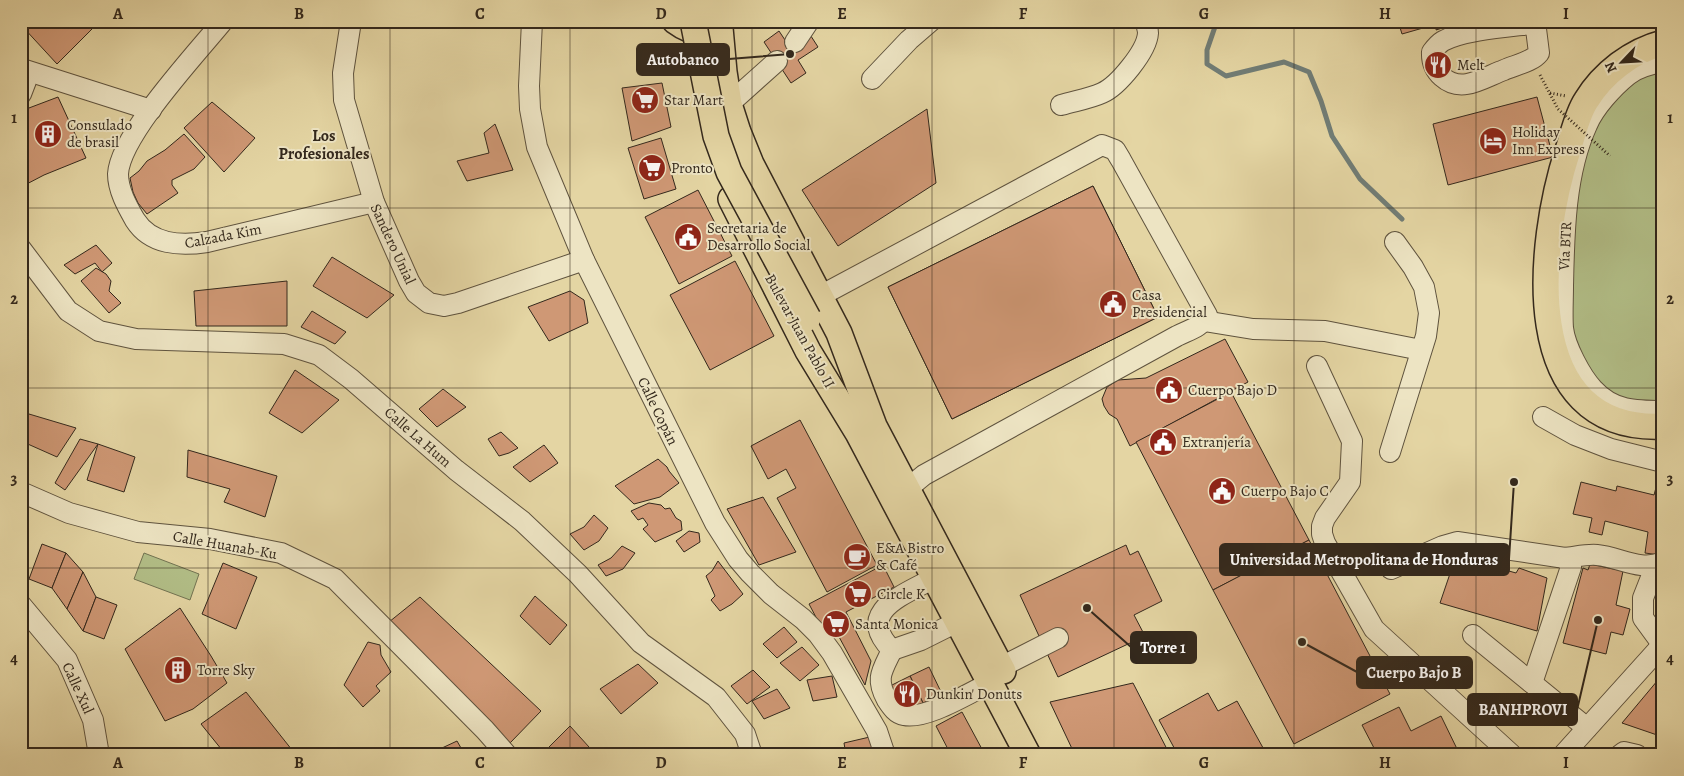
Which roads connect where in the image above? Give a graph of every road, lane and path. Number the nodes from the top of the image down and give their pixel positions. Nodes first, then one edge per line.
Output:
1 (223, 21) edge
2 (351, 21) edge
3 (532, 21) edge
4 (809, 21) edge
5 (931, 21) edge
6 (1146, 21) edge
7 (684, 24) edge
8 (724, 24) edge
9 (1471, 27) edge
10 (795, 42) dead end
11 (1663, 43) edge
12 (777, 61) dead end
13 (1663, 62) edge
14 (22, 69) edge
15 (872, 79) dead end
16 (1550, 92) dead end
17 (21, 94) edge
18 (729, 104) junction
19 (1061, 105) dead end
20 (151, 110) junction
21 (1610, 156) dead end
22 (374, 202) junction
23 (1395, 242) dead end
24 (21, 249) edge
25 (584, 260) junction
26 (820, 296) junction
27 (1204, 321) junction
28 (1421, 350) junction
29 (1317, 366) dead end
30 (1663, 411) edge
31 (1543, 417) dead end
32 (1663, 426) edge
33 (866, 429) junction
34 (1390, 452) dead end
35 (1663, 462) edge
36 (908, 489) junction
37 (21, 492) edge
38 (1566, 558) junction
39 (1659, 563) edge
40 (1392, 569) dead end
41 (934, 578) junction
42 (21, 606) edge
43 (957, 622) junction
44 (1473, 634) dead end
45 (1058, 638) dead end
46 (1662, 644) edge
47 (892, 650) junction
48 (995, 675) junction
49 (1532, 683) junction
50 (1587, 728) junction
51 (99, 755) edge
52 (507, 755) edge
53 (752, 755) edge
54 (885, 755) edge
55 (1028, 755) edge
56 (1047, 755) edge
57 (1512, 755) edge
58 (1564, 755) edge
59 (1620, 755) edge
60 (1637, 755) edge

1 - 20 street, Calzada Kim
2 - 22 street, Sandero Unial
3 - 25 street, Calle Copán
4 - 10 street
5 - 15 street
6 - 19 street
7 - 8 main road
7 - 33 main road, Bulevar Juan Pablo II, bridge
7 - 33 main road, Bulevar Juan Pablo II
8 - 18 main road, Bulevar Juan Pablo II
9 - 9 street
11 - 32 main road
12 - 18 street
13 - 30 street, Vía BTR
14 - 17 street
14 - 20 street
16 - 21 path, bridge
18 - 26 main road, Bulevar Juan Pablo II
20 - 22 street, Calzada Kim
22 - 25 street, Sandero Unial
23 - 28 street
24 - 53 street, Calle La Hum
25 - 54 street, Calle Copán
26 - 27 street
26 - 33 main road, Bulevar Juan Pablo II
27 - 28 street
27 - 36 street
28 - 34 street
29 - 57 street
31 - 35 street
33 - 36 main road, Bulevar Juan Pablo II
33 - 41 main road, Bulevar Juan Pablo II
36 - 48 main road, Bulevar Juan Pablo II
37 - 52 street, Calle Huanab-Ku
38 - 39 street
38 - 40 street
38 - 49 street
39 - 46 street
41 - 43 main road, Bulevar Juan Pablo II
41 - 47 street
42 - 51 street, Calle Xul
43 - 47 street
43 - 48 main road, Bulevar Juan Pablo II
44 - 49 street
45 - 48 street
46 - 50 street
47 - 48 street
48 - 55 main road, Bulevar Juan Pablo II
48 - 56 main road, Bulevar Juan Pablo II
49 - 50 street
50 - 58 street
59 - 60 street

